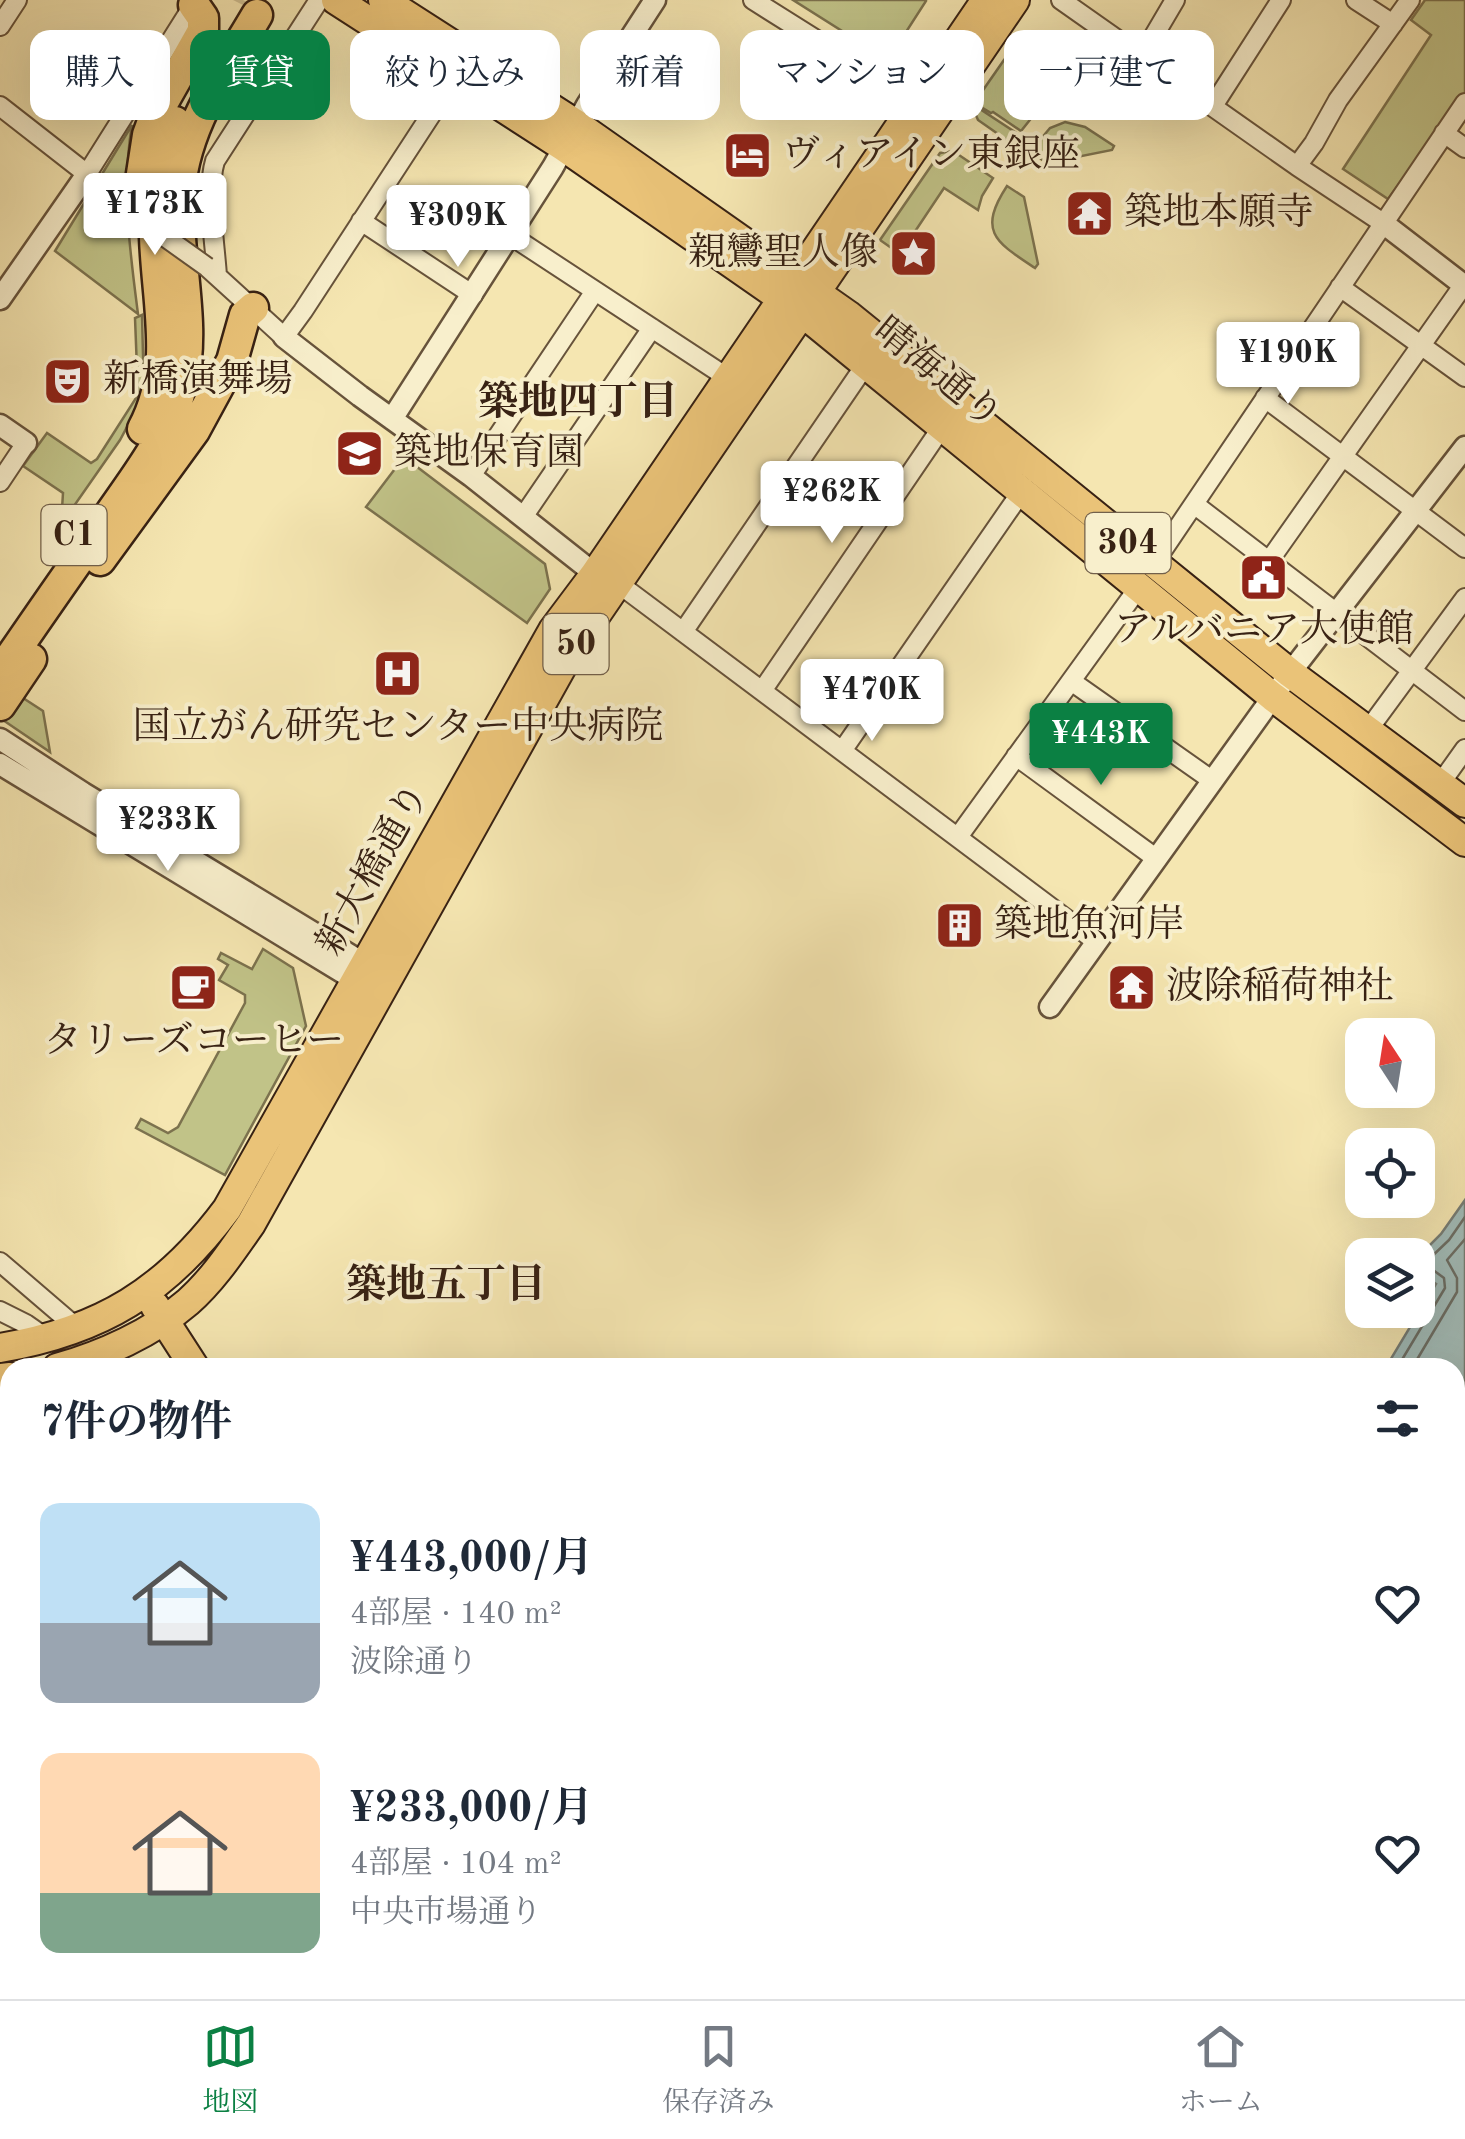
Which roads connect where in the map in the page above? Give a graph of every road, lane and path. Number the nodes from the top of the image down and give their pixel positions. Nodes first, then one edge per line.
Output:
1 (17, 0) edge
2 (319, 0) edge
3 (336, 0) edge
4 (383, 0) edge
5 (655, 0) edge
6 (753, 0) edge
7 (986, 0) edge
8 (1015, 0) edge
9 (1061, 0) edge
10 (1176, 0) edge
11 (1281, 0) edge
12 (1356, 0) edge
13 (1410, 0) edge
14 (195, 2) edge
15 (1393, 24) junction
16 (0, 26) edge
17 (381, 30) edge
18 (801, 30) edge
19 (966, 30) edge
20 (1104, 30) edge
21 (1158, 30) edge
22 (1214, 104) edge
23 (1465, 104) edge
24 (0, 106) edge
25 (1214, 107) edge
26 (427, 120) edge
27 (538, 120) edge
28 (907, 120) edge
29 (1444, 133) junction
30 (570, 136) junction
31 (1465, 148) edge
32 (1297, 166) junction
33 (87, 174) junction
34 (362, 221) junction
35 (1382, 223) junction
36 (510, 235) junction
37 (212, 272) junction
38 (1465, 284) edge
39 (1340, 287) junction
40 (595, 291) junction
41 (472, 294) junction
42 (799, 296) junction
43 (0, 299) edge
44 (253, 308) junction
45 (652, 328) junction
46 (284, 336) junction
47 (163, 345) junction
48 (1421, 345) junction
49 (866, 364) junction
50 (1465, 376) edge
51 (728, 378) junction
52 (1265, 398) junction
53 (392, 419) junction
54 (0, 425) edge
55 (942, 427) junction
56 (26, 443) joint
57 (1465, 446) edge
58 (1343, 457) junction
59 (471, 476) junction
60 (0, 482) edge
61 (1022, 492) junction
62 (1194, 504) junction
63 (1415, 511) junction
64 (523, 517) junction
65 (1465, 548) edge
66 (1269, 562) junction
67 (1146, 575) junction
68 (607, 579) junction
69 (1465, 598) edge
70 (1337, 613) junction
71 (683, 632) junction
72 (0, 644) edge
73 (1412, 670) junction
74 (1290, 673) junction
75 (0, 674) edge
76 (1071, 681) junction
77 (762, 691) junction
78 (1274, 697) junction
79 (0, 705) edge
80 (1465, 711) edge
81 (1368, 730) junction
82 (0, 739) edge
83 (1465, 749) edge
84 (842, 751) junction
85 (1016, 756) junction
86 (0, 764) edge
87 (1214, 781) junction
88 (1440, 784) junction
89 (1465, 802) edge
90 (958, 837) junction
91 (1465, 842) edge
92 (1157, 859) junction
93 (1097, 942) junction
94 (360, 972) junction
95 (384, 987) junction
96 (1050, 1007) dead end
97 (0, 1262) edge
98 (139, 1297) junction
99 (0, 1311) edge
100 (156, 1324) junction
101 (76, 1328) junction
102 (46, 1338) junction
103 (0, 1348) edge
104 (85, 1358) edge
105 (170, 1358) edge
106 (185, 1358) edge

1 - 16 street
2 - 37 street
3 - 17 main road, 晴海通り / 304
4 - 30 main road, 晴海通り / 304
5 - 30 street
6 - 18 street
7 - 19 main road, 新大橋通り / 50
8 - 42 main road, 新大橋通り / 50
9 - 20 street
10 - 21 street
11 - 22 street
12 - 15 street
13 - 15 street
14 - 33 street
14 - 47 highway
15 - 32 street
23 - 29 street
24 - 33 street
25 - 32 street
26 - 34 street
27 - 30 main road, 晴海通り / 304
28 - 42 main road, 新大橋通り / 50
29 - 31 street
29 - 35 street
30 - 36 street
30 - 42 main road, 晴海通り / 304
30 - 42 main road, 晴海通り / 304
32 - 35 street
33 - 37 street, bridge
33 - 43 street
34 - 41 street
34 - 46 street
35 - 38 street
35 - 39 street
36 - 40 street
36 - 41 street
37 - 44 street
38 - 48 street
39 - 48 street
39 - 52 street
40 - 45 street
40 - 59 street
41 - 53 street
42 - 49 main road, 晴海通り / 304
42 - 51 main road, 新大橋通り / 50
42 - 67 main road, 晴海通り / 304
42 - 68 main road, 新大橋通り / 50
44 - 46 street
44 - 79 highway
45 - 51 street
45 - 64 street
46 - 53 street
47 - 72 highway, C1
47 - 75 highway, C1
48 - 50 street
48 - 58 street
49 - 55 main road, 晴海通り / 304
49 - 71 street
51 - 68 main road, 新大橋通り / 50
52 - 58 street
52 - 62 street
53 - 59 street
54 - 56 street
55 - 61 main road, 晴海通り / 304
55 - 77 street
56 - 60 street
57 - 63 street
58 - 63 street
58 - 66 street
59 - 64 street
61 - 67 main road, 晴海通り / 304
61 - 84 street
62 - 66 street
62 - 67 street
63 - 65 street
63 - 70 street
64 - 68 street
66 - 70 street
67 - 74 main road, 晴海通り / 304
67 - 76 street
67 - 78 main road, 晴海通り / 304
68 - 71 street
68 - 94 main road, 新大橋通り / 50
68 - 95 main road, 新大橋通り / 50
69 - 73 street
70 - 73 street
70 - 74 street
71 - 77 street
73 - 80 street
73 - 81 street
74 - 78 street
74 - 81 main road, 晴海通り / 304
76 - 85 street
76 - 87 street
77 - 84 street
78 - 87 street
78 - 91 main road, 晴海通り / 304
81 - 88 main road, 晴海通り / 304
82 - 94 street
83 - 88 street
84 - 90 street
85 - 90 street
85 - 92 street
86 - 94 street
87 - 92 street
88 - 89 main road, 晴海通り / 304
90 - 93 street
92 - 93 street
93 - 96 street
94 - 95 street
94 - 98 main road, 新大橋通り / 50
95 - 100 main road, 新大橋通り / 50
97 - 101 street
98 - 100 main road
98 - 101 main road, 新大橋通り / 50
99 - 102 street
100 - 104 main road, 新大橋通り / 50
100 - 105 main road
100 - 106 main road
101 - 102 main road, 新大橋通り / 50
102 - 103 main road, 新大橋通り / 50

